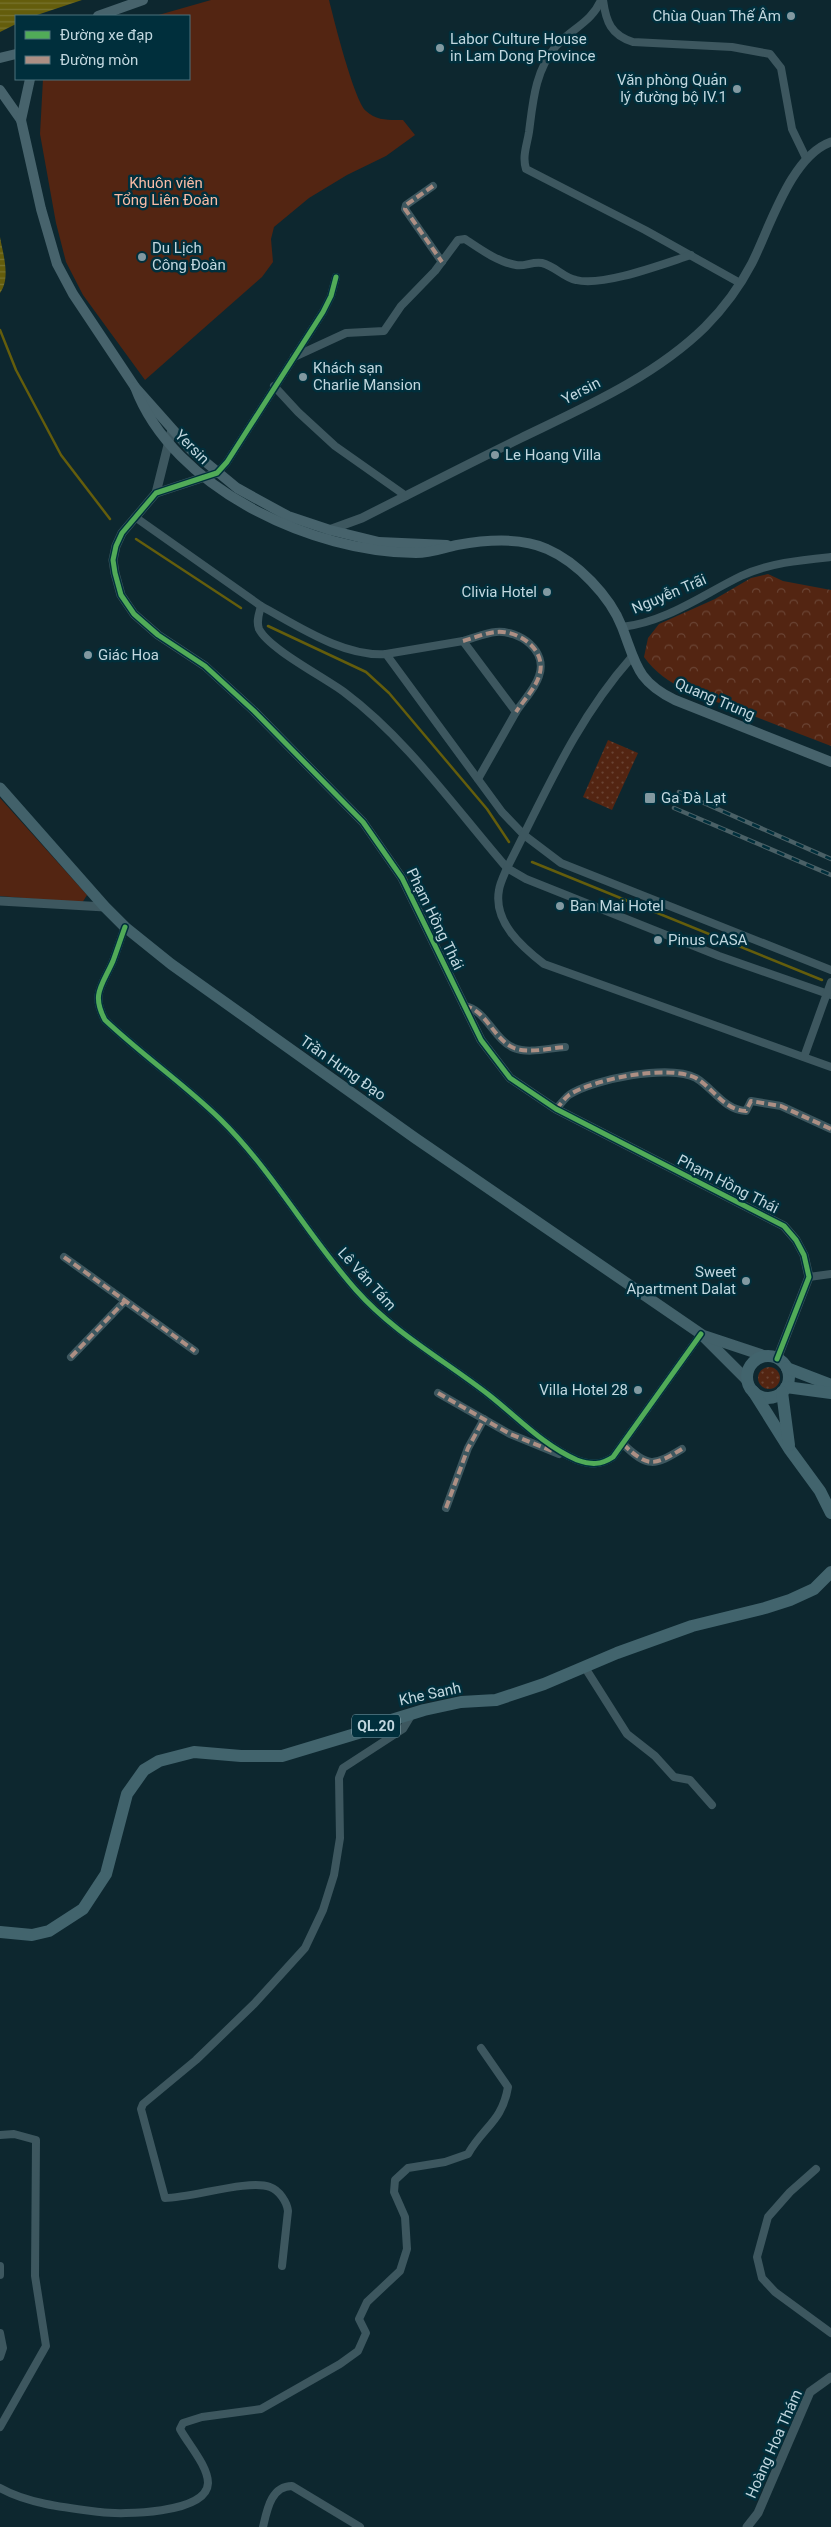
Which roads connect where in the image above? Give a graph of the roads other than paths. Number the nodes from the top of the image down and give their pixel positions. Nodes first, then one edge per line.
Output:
1 (143, 0) edge
2 (602, 0) edge
3 (101, 15) edge
4 (15, 54) edge
5 (0, 58) edge
6 (30, 80) edge
7 (0, 90) edge
8 (21, 120) junction
9 (831, 142) edge
10 (806, 158) junction
11 (433, 186) dead end
12 (691, 255) junction
13 (442, 262) junction
14 (336, 277) dead end
15 (740, 283) junction
16 (294, 357) junction
17 (274, 386) junction
18 (135, 387) junction
19 (172, 429) junction
20 (168, 443) junction
21 (217, 473) junction
22 (205, 477) junction
23 (156, 493) junction
24 (406, 496) junction
25 (135, 517) junction
26 (330, 530) junction
27 (304, 532) junction
28 (458, 545) junction
29 (831, 557) edge
30 (261, 606) junction
31 (622, 626) junction
32 (463, 641) junction
33 (386, 654) junction
34 (632, 658) junction
35 (516, 712) junction
36 (831, 762) edge
37 (478, 779) junction
38 (0, 788) edge
39 (524, 834) junction
40 (507, 868) junction
41 (0, 901) edge
42 (105, 907) junction
43 (125, 927) junction
44 (831, 970) edge
45 (831, 982) edge
46 (828, 994) edge
47 (464, 1006) junction
48 (565, 1046) dead end
49 (804, 1057) junction
50 (831, 1067) edge
51 (556, 1110) junction
52 (831, 1129) edge
53 (64, 1256) dead end
54 (831, 1274) edge
55 (809, 1277) junction
56 (125, 1301) junction
57 (700, 1334) junction
58 (195, 1351) dead end
59 (71, 1357) dead end
60 (771, 1358) junction
61 (786, 1368) junction
62 (750, 1385) junction
63 (831, 1385) edge
64 (784, 1390) junction
65 (438, 1393) dead end
66 (831, 1393) edge
67 (484, 1419) junction
68 (623, 1444) junction
69 (682, 1450) dead end
70 (790, 1450) junction
71 (578, 1460) junction
72 (446, 1508) dead end
73 (831, 1513) edge
74 (831, 1572) edge
75 (584, 1666) junction
76 (413, 1713) junction
77 (712, 1805) dead end
78 (0, 1932) edge
79 (481, 2048) dead end
80 (0, 2135) edge
81 (816, 2168) dead end
82 (0, 2266) edge
83 (282, 2266) dead end
84 (0, 2275) edge
85 (0, 2333) edge
86 (831, 2333) edge
87 (0, 2357) edge
88 (831, 2377) edge
89 (0, 2427) edge
90 (0, 2488) edge
91 (263, 2527) edge
92 (360, 2527) edge
93 (746, 2527) edge

1 - 3 main road
2 - 10 street
2 - 12 street
4 - 5 main road
6 - 8 main road, Yersin
7 - 8 main road, Yersin
8 - 18 main road, Yersin
9 - 10 street, Yersin
10 - 15 street, Yersin
11 - 13 street
12 - 13 street
12 - 15 street
13 - 16 street
14 - 16 street
15 - 24 street, Yersin
16 - 17 street
17 - 21 street
17 - 24 street
18 - 19 main road, Yersin
18 - 20 main road, Yersin
19 - 20 street
19 - 21 main road, Yersin
20 - 22 main road, Yersin
20 - 23 street
21 - 22 street
21 - 26 main road, Yersin
22 - 23 street
22 - 27 main road, Yersin
23 - 25 street, Phạm Hồng Thái
24 - 26 street, Yersin
25 - 30 street
25 - 47 street, Phạm Hồng Thái
26 - 27 street, Yersin
26 - 28 main road, Nguyễn Trãi
27 - 28 main road, Nguyễn Trãi
28 - 31 main road, Nguyễn Trãi
29 - 31 street, Nguyễn Trãi
30 - 33 street
30 - 40 street
31 - 34 main road, Quang Trung
32 - 33 street
32 - 35 street
32 - 35 street
33 - 37 street
34 - 36 main road, Quang Trung
34 - 39 street
35 - 37 street
37 - 39 street
38 - 42 main road, Trần Hưng Đạo
39 - 40 street
39 - 44 street
40 - 46 street
40 - 49 street
41 - 42 street
42 - 43 main road, Trần Hưng Đạo
43 - 57 main road, Trần Hưng Đạo
43 - 71 street, Lê Văn Tám
45 - 46 street
46 - 49 street
47 - 48 street
47 - 51 street, Phạm Hồng Thái
49 - 50 street
51 - 52 street
51 - 55 street, Phạm Hồng Thái
53 - 56 street
54 - 55 street
55 - 60 street
56 - 58 street
56 - 59 street
57 - 60 main road, Trần Hưng Đạo
57 - 62 main road, Trần Hưng Đạo
57 - 68 street, Lê Văn Tám
60 - 61 highway
60 - 62 highway
61 - 63 highway
61 - 64 highway
62 - 64 highway
62 - 70 highway
64 - 66 highway
64 - 70 highway
65 - 67 street
67 - 71 street
67 - 72 street
68 - 69 street
68 - 71 street, Lê Văn Tám
70 - 73 highway
74 - 75 highway, Khe Sanh / QL.20
75 - 76 highway, Khe Sanh / QL.20
75 - 77 street
76 - 78 highway, Khe Sanh / QL.20
76 - 83 street
79 - 90 street
80 - 89 street
81 - 86 street
82 - 84 street
85 - 87 street
88 - 93 street, Hoàng Hoa Thám
91 - 92 street

